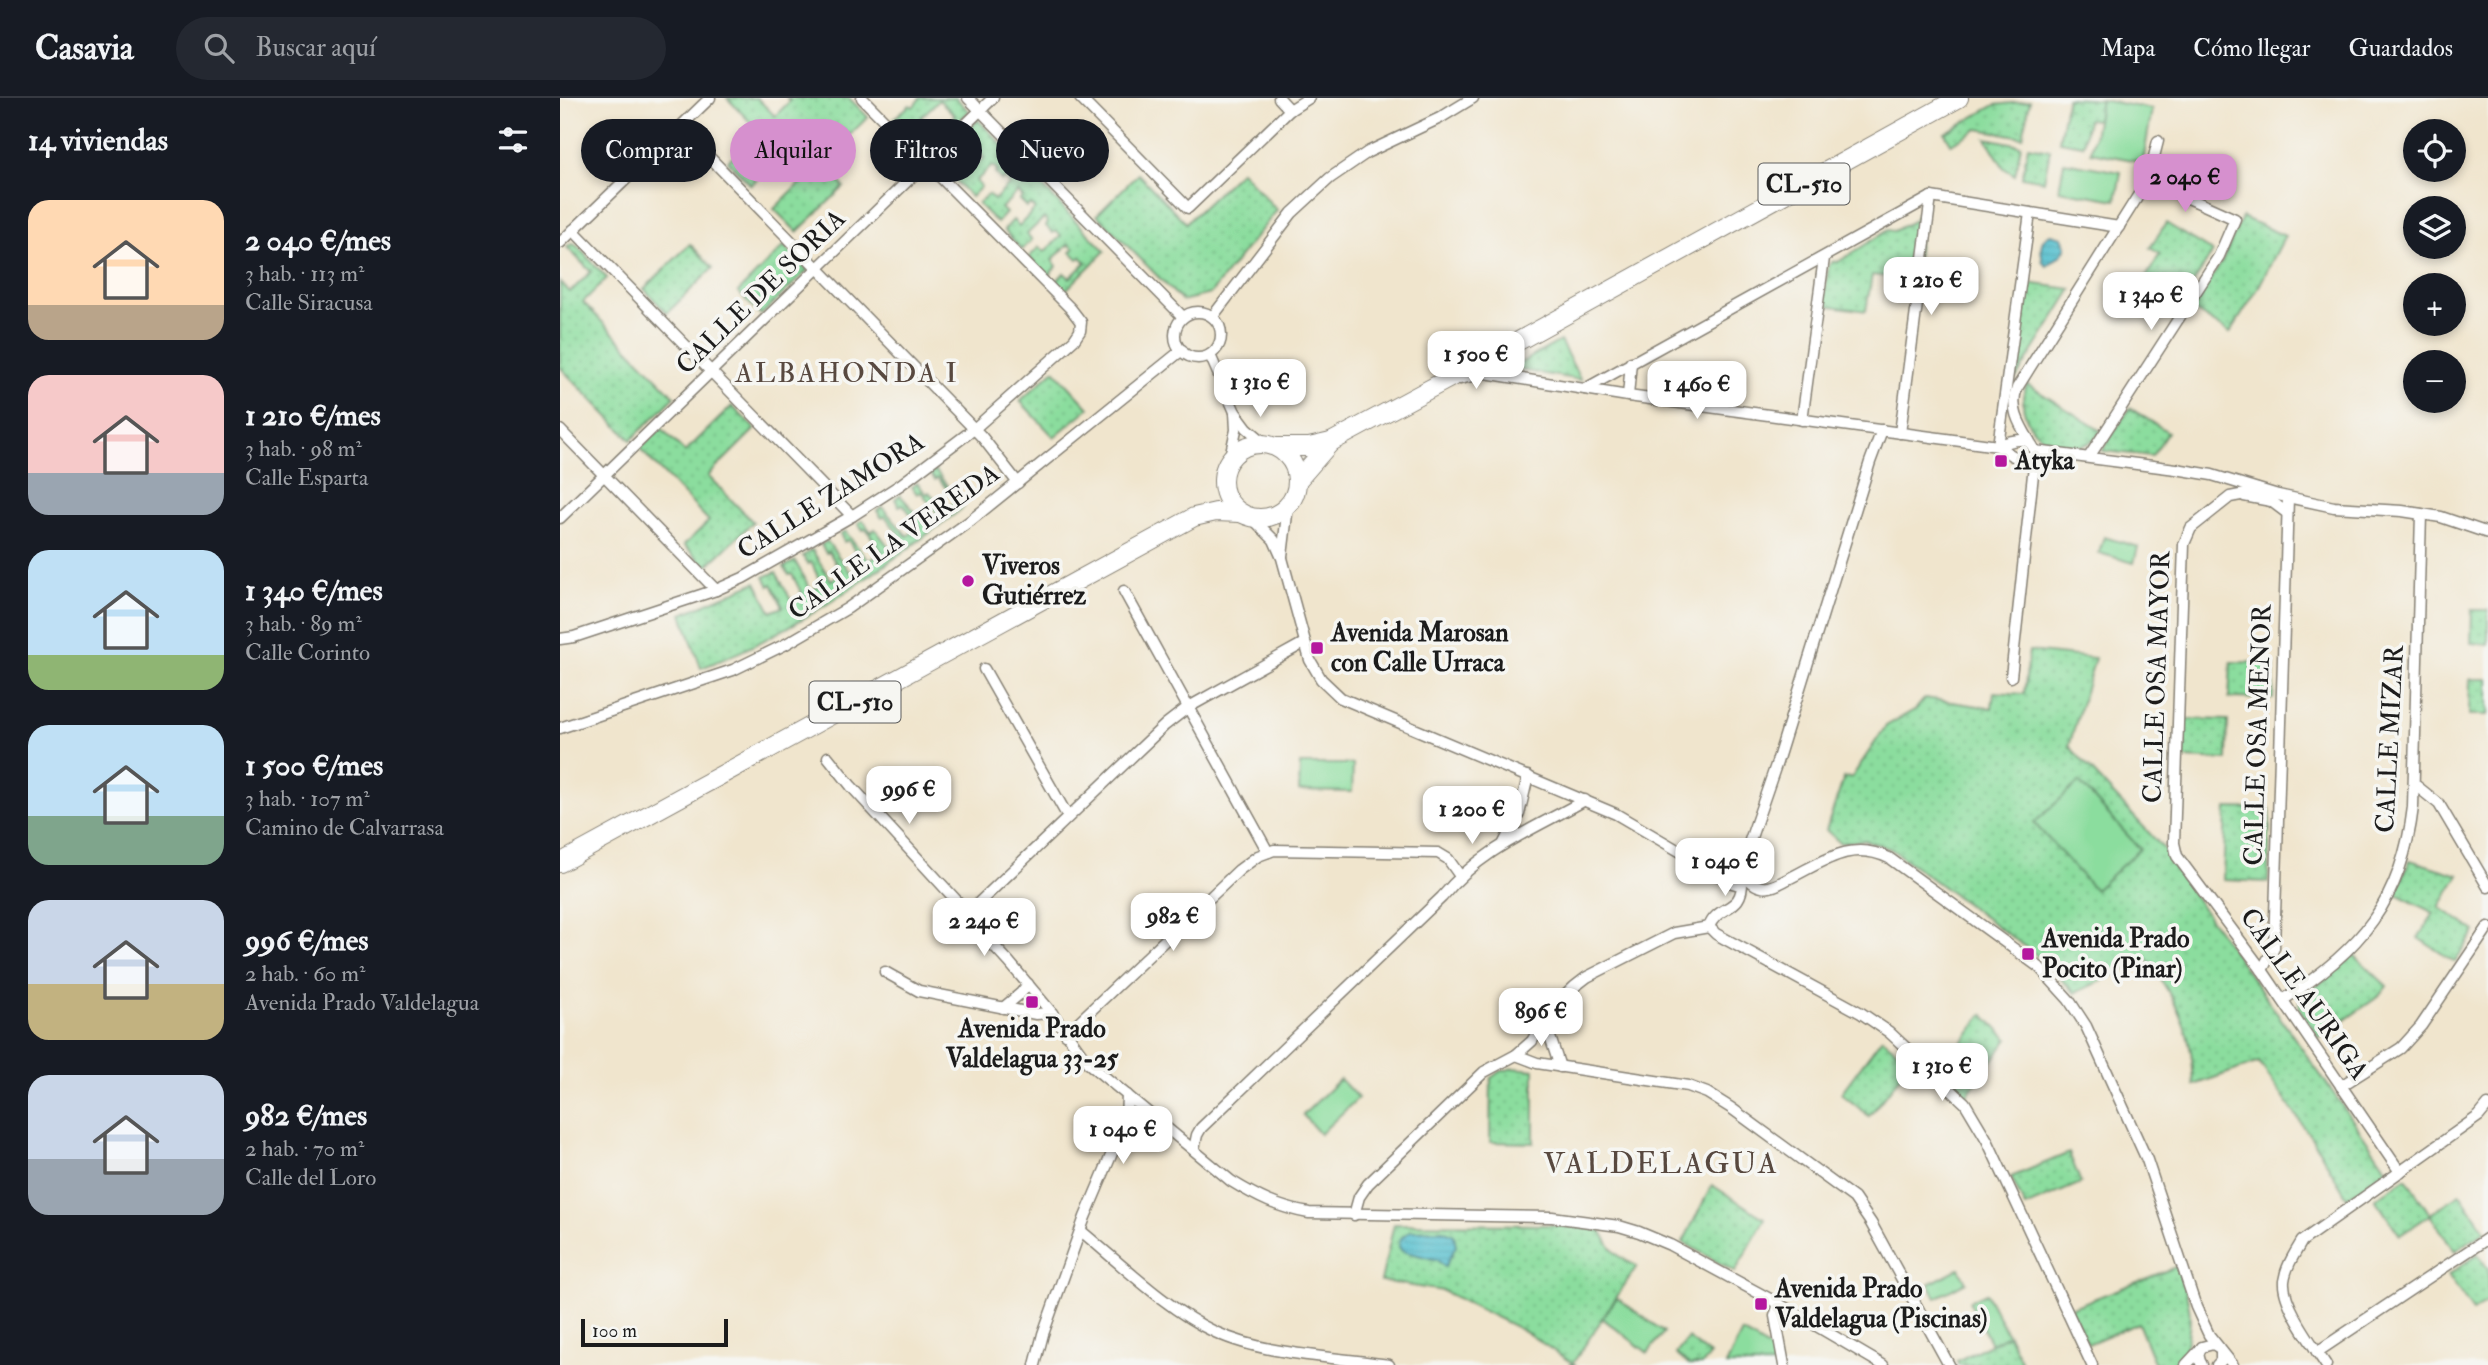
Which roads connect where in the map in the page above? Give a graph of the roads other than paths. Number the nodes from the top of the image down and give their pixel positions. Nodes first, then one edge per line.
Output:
1 (710, 98) edge
2 (862, 98) edge
3 (968, 98) edge
4 (993, 98) edge
5 (1080, 98) edge
6 (1279, 98) edge
7 (1309, 98) edge
8 (1473, 98) edge
9 (1959, 98) edge
10 (1290, 110) junction
11 (980, 111) junction
12 (688, 119) edge
13 (883, 119) edge
14 (972, 119) edge
15 (2158, 141) dead end
16 (716, 164) edge
17 (2148, 180) junction
18 (623, 182) edge
19 (906, 182) edge
20 (945, 182) edge
21 (1931, 198) junction
22 (2030, 213) junction
23 (2119, 227) junction
24 (573, 230) junction
25 (560, 243) edge
26 (1824, 258) junction
27 (818, 268) junction
28 (1213, 316) junction
29 (1183, 317) junction
30 (1504, 349) junction
31 (1181, 350) junction
32 (1210, 355) junction
33 (1631, 362) junction
34 (711, 372) junction
35 (1517, 377) junction
36 (1434, 387) junction
37 (1585, 389) junction
38 (1628, 396) junction
39 (2009, 398) junction
40 (1235, 412) junction
41 (1802, 420) junction
42 (974, 429) junction
43 (560, 430) edge
44 (1882, 430) junction
45 (1900, 433) junction
46 (1331, 442) junction
47 (1271, 446) junction
48 (2004, 447) junction
49 (2034, 450) junction
50 (2089, 457) junction
51 (1229, 461) junction
52 (604, 475) junction
53 (1298, 480) junction
54 (1018, 483) junction
55 (1223, 483) junction
56 (2264, 495) junction
57 (2288, 498) junction
58 (1288, 506) junction
59 (2287, 513) junction
60 (2421, 514) junction
61 (1246, 515) junction
62 (852, 516) junction
63 (1194, 517) junction
64 (560, 518) edge
65 (2488, 533) edge
66 (1282, 558) junction
67 (716, 590) junction
68 (1124, 591) dead end
69 (561, 639) edge
70 (1304, 643) junction
71 (984, 668) dead end
72 (2011, 677) dead end
73 (1187, 708) junction
74 (560, 728) edge
75 (828, 757) dead end
76 (1528, 776) junction
77 (2414, 784) junction
78 (1585, 800) junction
79 (1068, 817) junction
80 (1517, 818) junction
81 (1530, 831) junction
82 (1504, 843) junction
83 (2174, 843) joint
84 (1268, 852) junction
85 (560, 863) edge
86 (1735, 874) junction
87 (1460, 876) junction
88 (2488, 887) edge
89 (968, 913) junction
90 (2488, 926) edge
91 (1709, 927) junction
92 (2262, 970) junction
93 (885, 972) dead end
94 (1028, 984) junction
95 (2283, 1000) junction
96 (1003, 1008) junction
97 (1052, 1013) junction
98 (1544, 1019) junction
99 (1066, 1034) junction
100 (1516, 1055) junction
101 (1560, 1066) junction
102 (2341, 1086) junction
103 (1126, 1095) junction
104 (2488, 1105) edge
105 (1150, 1114) junction
106 (1126, 1120) junction
107 (1201, 1128) junction
108 (1171, 1131) junction
109 (1194, 1149) junction
110 (2400, 1172) junction
111 (1354, 1215) junction
112 (1082, 1231) junction
113 (2488, 1238) edge
114 (1779, 1304) junction
115 (1792, 1312) junction
116 (1779, 1336) junction
117 (2220, 1350) junction
118 (2199, 1351) junction
119 (2317, 1352) junction
120 (1035, 1365) edge
121 (1390, 1365) edge
122 (1784, 1365) edge
123 (1883, 1365) edge
124 (1949, 1365) edge
125 (2092, 1365) edge
126 (2186, 1365) edge
127 (2202, 1365) edge
128 (2217, 1365) edge
129 (2233, 1365) edge
130 (2326, 1365) edge

1 - 12 street
2 - 13 street
3 - 11 street
4 - 11 street, CALLE DE SORIA
5 - 10 street
6 - 10 street
7 - 10 street
8 - 28 street
9 - 30 main road, CL-510
11 - 14 street, CALLE DE SORIA
11 - 29 street
15 - 17 street
16 - 27 street
17 - 23 street
17 - 50 street
18 - 24 street
19 - 27 street, CALLE DE SORIA
20 - 42 street, CALLE ZAMORA
21 - 22 street
21 - 26 street
21 - 45 street
22 - 23 street
22 - 39 street
23 - 39 street
24 - 25 street
24 - 34 street
26 - 33 street
26 - 41 street
27 - 34 street, CALLE DE SORIA
27 - 42 street
28 - 29 street
28 - 32 street
29 - 31 street
30 - 35 street
30 - 36 main road, CL-510
31 - 32 street
31 - 54 street, CALLE LA VEREDA
32 - 40 street
33 - 37 street
33 - 38 street
34 - 52 street, CALLE DE SORIA
34 - 62 street
35 - 36 street
35 - 37 street
36 - 46 main road, CL-510
37 - 38 street
38 - 41 street
39 - 48 street
39 - 49 street
40 - 47 street
40 - 51 street
41 - 44 street
42 - 54 street
42 - 62 street, CALLE ZAMORA
43 - 52 street
44 - 45 street
44 - 86 street
45 - 48 street
46 - 47 main road, CL-510
46 - 53 main road, CL-510
47 - 51 main road, CL-510
47 - 53 main road
48 - 49 street
48 - 49 street
49 - 50 street
49 - 72 street
50 - 56 street
51 - 55 main road, CL-510
52 - 64 street, CALLE DE SORIA
52 - 67 street
53 - 58 main road, CL-510
54 - 74 street, CALLE LA VEREDA
55 - 61 main road
55 - 63 main road, CL-510
56 - 57 street
56 - 59 street
56 - 83 street, CALLE OSA MAYOR
57 - 59 street, CALLE OSA MENOR
57 - 60 street
58 - 61 main road, CL-510
58 - 66 street
59 - 92 street, CALLE OSA MENOR
60 - 65 street
60 - 77 street, CALLE MIZAR
61 - 63 main road, CL-510
61 - 66 street
62 - 67 street, CALLE ZAMORA
63 - 85 main road, CL-510
66 - 70 street
67 - 69 street, CALLE ZAMORA
68 - 73 street
70 - 73 street
70 - 76 street
71 - 79 street
73 - 79 street
73 - 84 street
75 - 89 street
76 - 78 street
76 - 80 street
77 - 88 street
77 - 95 street, CALLE MIZAR
78 - 81 street
78 - 86 street
79 - 89 street
80 - 81 street
80 - 82 street
81 - 82 street
82 - 87 street
83 - 92 street, CALLE AURIGA
84 - 87 street
84 - 99 street
86 - 91 street
86 - 117 street
87 - 107 street
89 - 94 street
90 - 102 street
91 - 98 street
91 - 125 street
92 - 95 street, CALLE AURIGA
93 - 96 street
94 - 96 street
94 - 97 street
95 - 102 street, CALLE AURIGA
96 - 97 street
97 - 99 street
98 - 100 street
98 - 101 street
99 - 103 street
100 - 101 street
100 - 111 street
101 - 124 street
102 - 110 street, CALLE AURIGA
103 - 105 street
103 - 106 street
104 - 110 street
105 - 106 street
105 - 108 street
106 - 112 street
107 - 108 street
107 - 109 street
108 - 109 street
109 - 111 street
110 - 119 street
111 - 114 street
112 - 120 street
112 - 121 street
113 - 119 street
114 - 115 street
114 - 116 street
115 - 116 street
115 - 123 street
116 - 122 street
117 - 118 street
117 - 128 street
117 - 129 street
118 - 126 street
118 - 127 street
119 - 130 street

